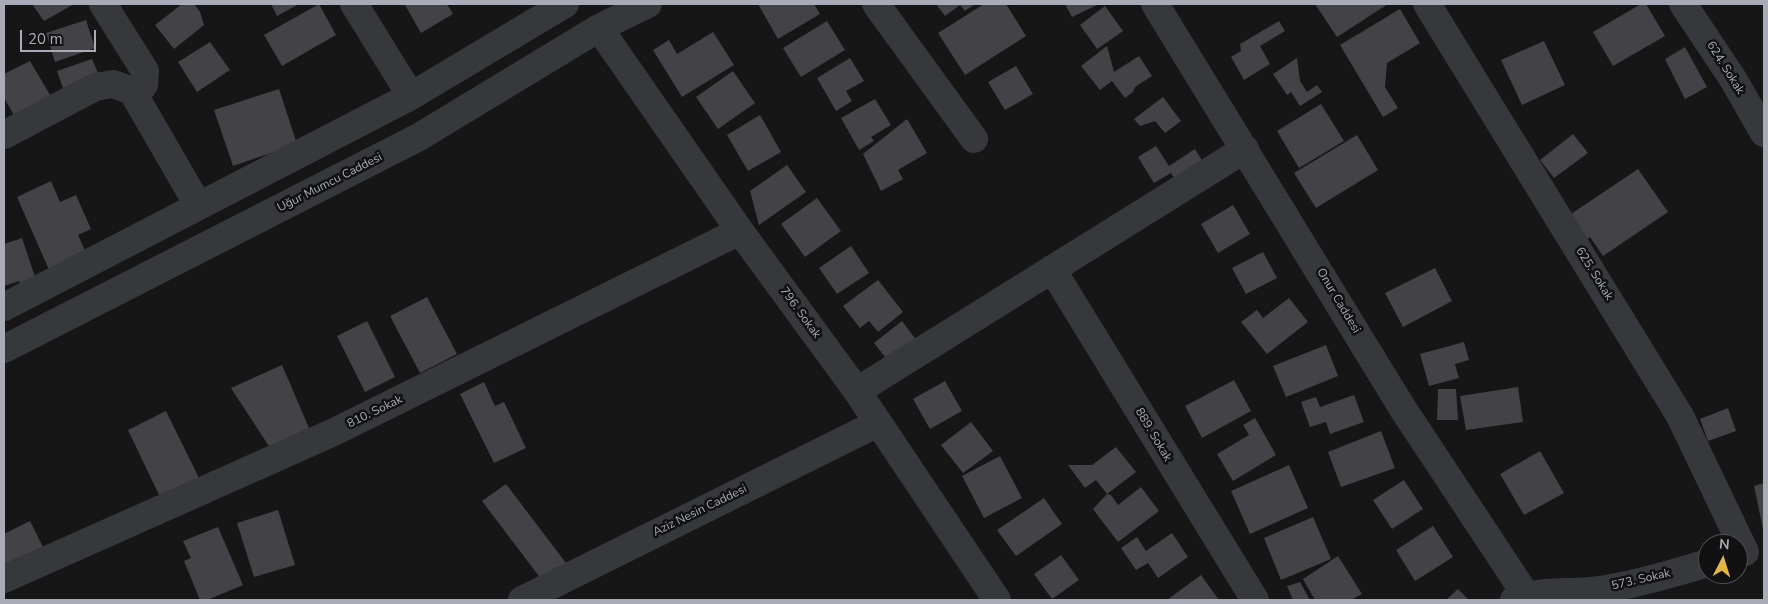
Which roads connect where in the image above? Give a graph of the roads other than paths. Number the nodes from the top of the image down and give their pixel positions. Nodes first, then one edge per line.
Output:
1 (103, 4) edge
2 (354, 4) edge
3 (564, 4) edge
4 (648, 4) edge
5 (876, 4) edge
6 (1427, 4) edge
7 (1683, 4) edge
8 (1167, 7) edge
9 (599, 28) junction
10 (134, 95) junction
11 (411, 96) junction
12 (1764, 133) edge
13 (4, 135) edge
14 (974, 139) dead end
15 (1245, 149) junction
16 (198, 205) junction
17 (740, 231) junction
18 (1052, 269) junction
19 (4, 307) edge
20 (4, 348) edge
21 (857, 391) junction
22 (878, 423) junction
23 (1749, 551) edge
24 (1698, 566) edge
25 (4, 579) edge
26 (1630, 593) edge
27 (1520, 598) edge
28 (522, 600) edge
29 (998, 600) edge
30 (1255, 600) edge

1 - 10 street
2 - 11 street
3 - 11 street
4 - 9 street, Uğur Mumcu Caddesi
5 - 14 street
6 - 23 street, 625. Sokak
7 - 12 street, 624. Sokak
8 - 15 street, Onur Caddesi
9 - 17 street, 796. Sokak
9 - 20 street, Uğur Mumcu Caddesi
10 - 13 street
10 - 16 street
11 - 16 street
15 - 18 street
15 - 27 street, Onur Caddesi
16 - 19 street
17 - 21 street, 796. Sokak
17 - 25 street, 810. Sokak
18 - 21 street
18 - 30 street, 889. Sokak
21 - 22 street, 796. Sokak
22 - 28 street, Aziz Nesin Caddesi
22 - 29 street, 796. Sokak
24 - 26 street, 573. Sokak
26 - 27 street, 573. Sokak

